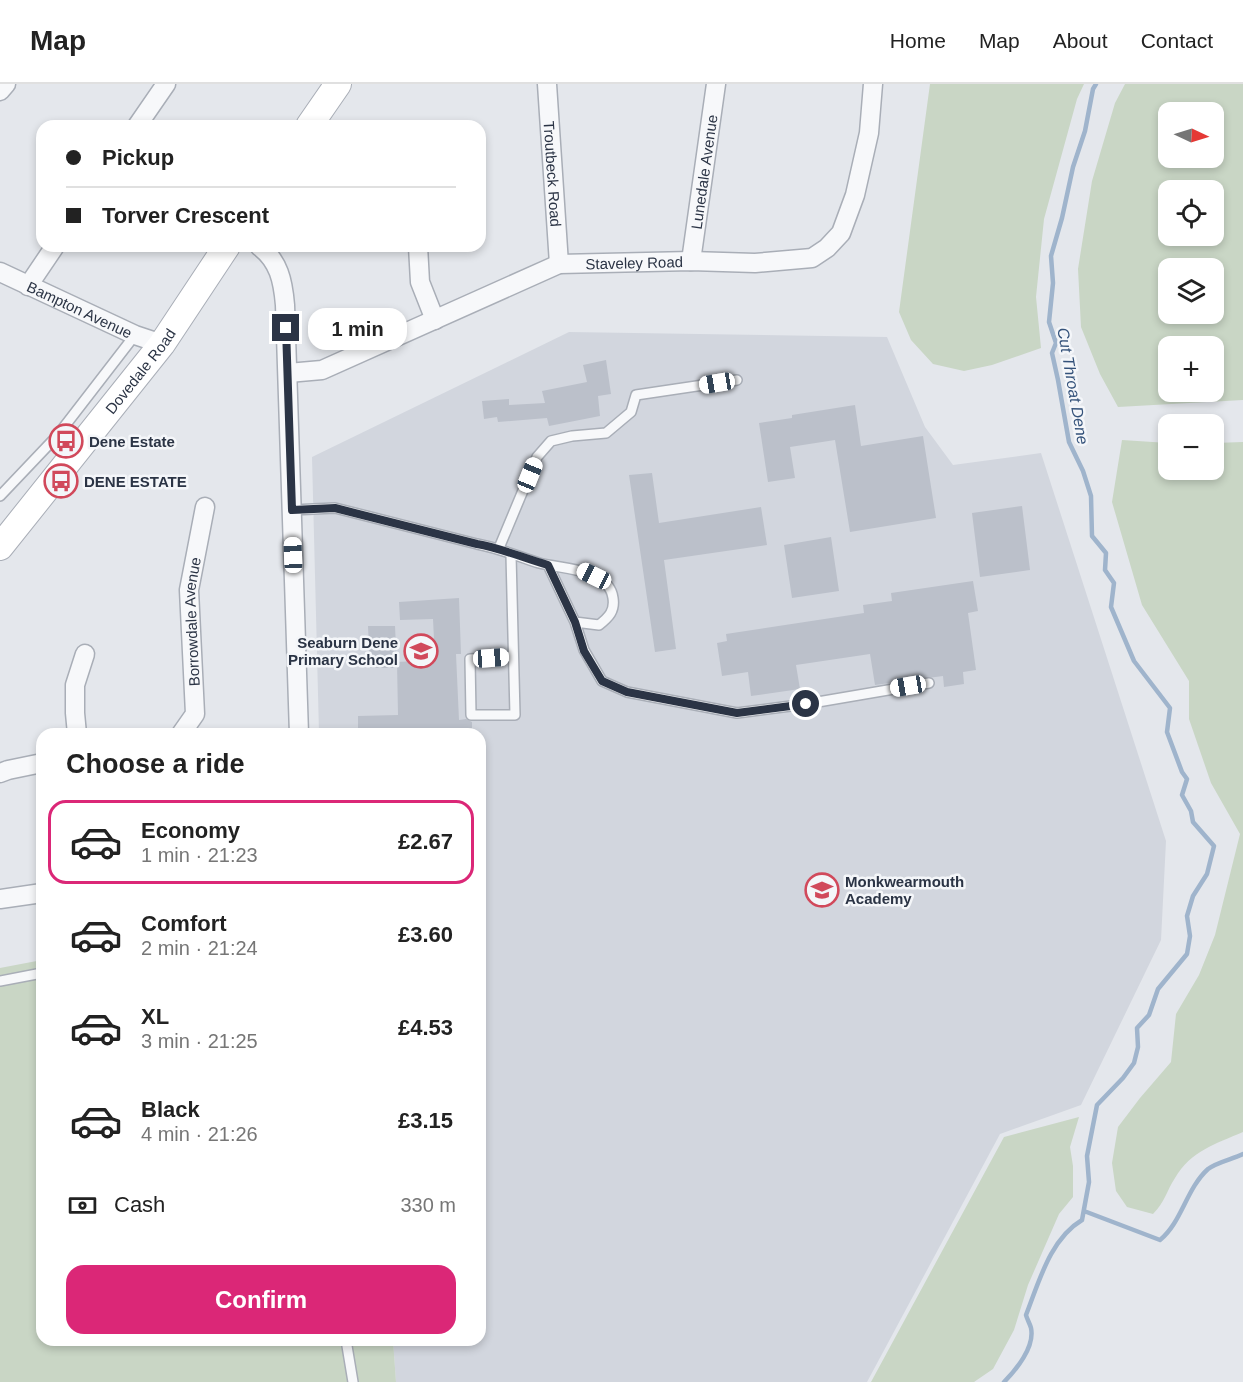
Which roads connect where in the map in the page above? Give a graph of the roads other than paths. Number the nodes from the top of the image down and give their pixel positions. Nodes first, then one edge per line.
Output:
1 (6, 84) edge
2 (166, 84) edge
3 (338, 84) edge
4 (547, 84) edge
5 (716, 84) edge
6 (873, 84) edge
7 (0, 91) edge
8 (141, 120) edge
9 (313, 120) edge
10 (51, 252) edge
11 (223, 252) edge
12 (267, 252) edge
13 (418, 252) edge
14 (691, 261) junction
15 (559, 264) junction
16 (0, 272) edge
17 (28, 286) junction
18 (435, 320) junction
19 (135, 335) junction
20 (162, 344) junction
21 (288, 373) junction
22 (737, 380) dead end
23 (0, 496) edge
24 (205, 507) dead end
25 (292, 510) junction
26 (0, 547) edge
27 (499, 548) junction
28 (511, 555) junction
29 (548, 565) junction
30 (575, 622) junction
31 (85, 654) dead end
32 (512, 656) junction
33 (929, 683) dead end
34 (76, 728) edge
35 (186, 728) edge
36 (299, 728) edge
37 (36, 764) edge
38 (0, 773) edge
39 (36, 893) edge
40 (0, 899) edge
41 (36, 974) edge
42 (0, 981) edge
43 (347, 1346) edge
44 (353, 1382) edge

1 - 7 street
2 - 8 street
3 - 9 street
4 - 15 street, Troutbeck Road
5 - 14 street, Lunedale Avenue
6 - 14 street, Staveley Road
10 - 17 street
11 - 20 street, Dovedale Road
12 - 21 street
13 - 18 street
14 - 15 street, Staveley Road
15 - 18 street, Staveley Road
16 - 17 street, Bampton Avenue
17 - 19 street, Bampton Avenue
18 - 21 street, Staveley Road
19 - 20 street, Bampton Avenue
19 - 23 lane
20 - 26 street, Dovedale Road
21 - 25 street
22 - 27 lane
24 - 35 street, Borrowdale Avenue
25 - 27 lane
25 - 36 street
27 - 28 lane
28 - 29 lane
28 - 32 lane
29 - 30 lane
29 - 30 lane
30 - 33 lane
31 - 34 street
32 - 32 lane
37 - 38 street
39 - 40 street
41 - 42 lane
43 - 44 lane

